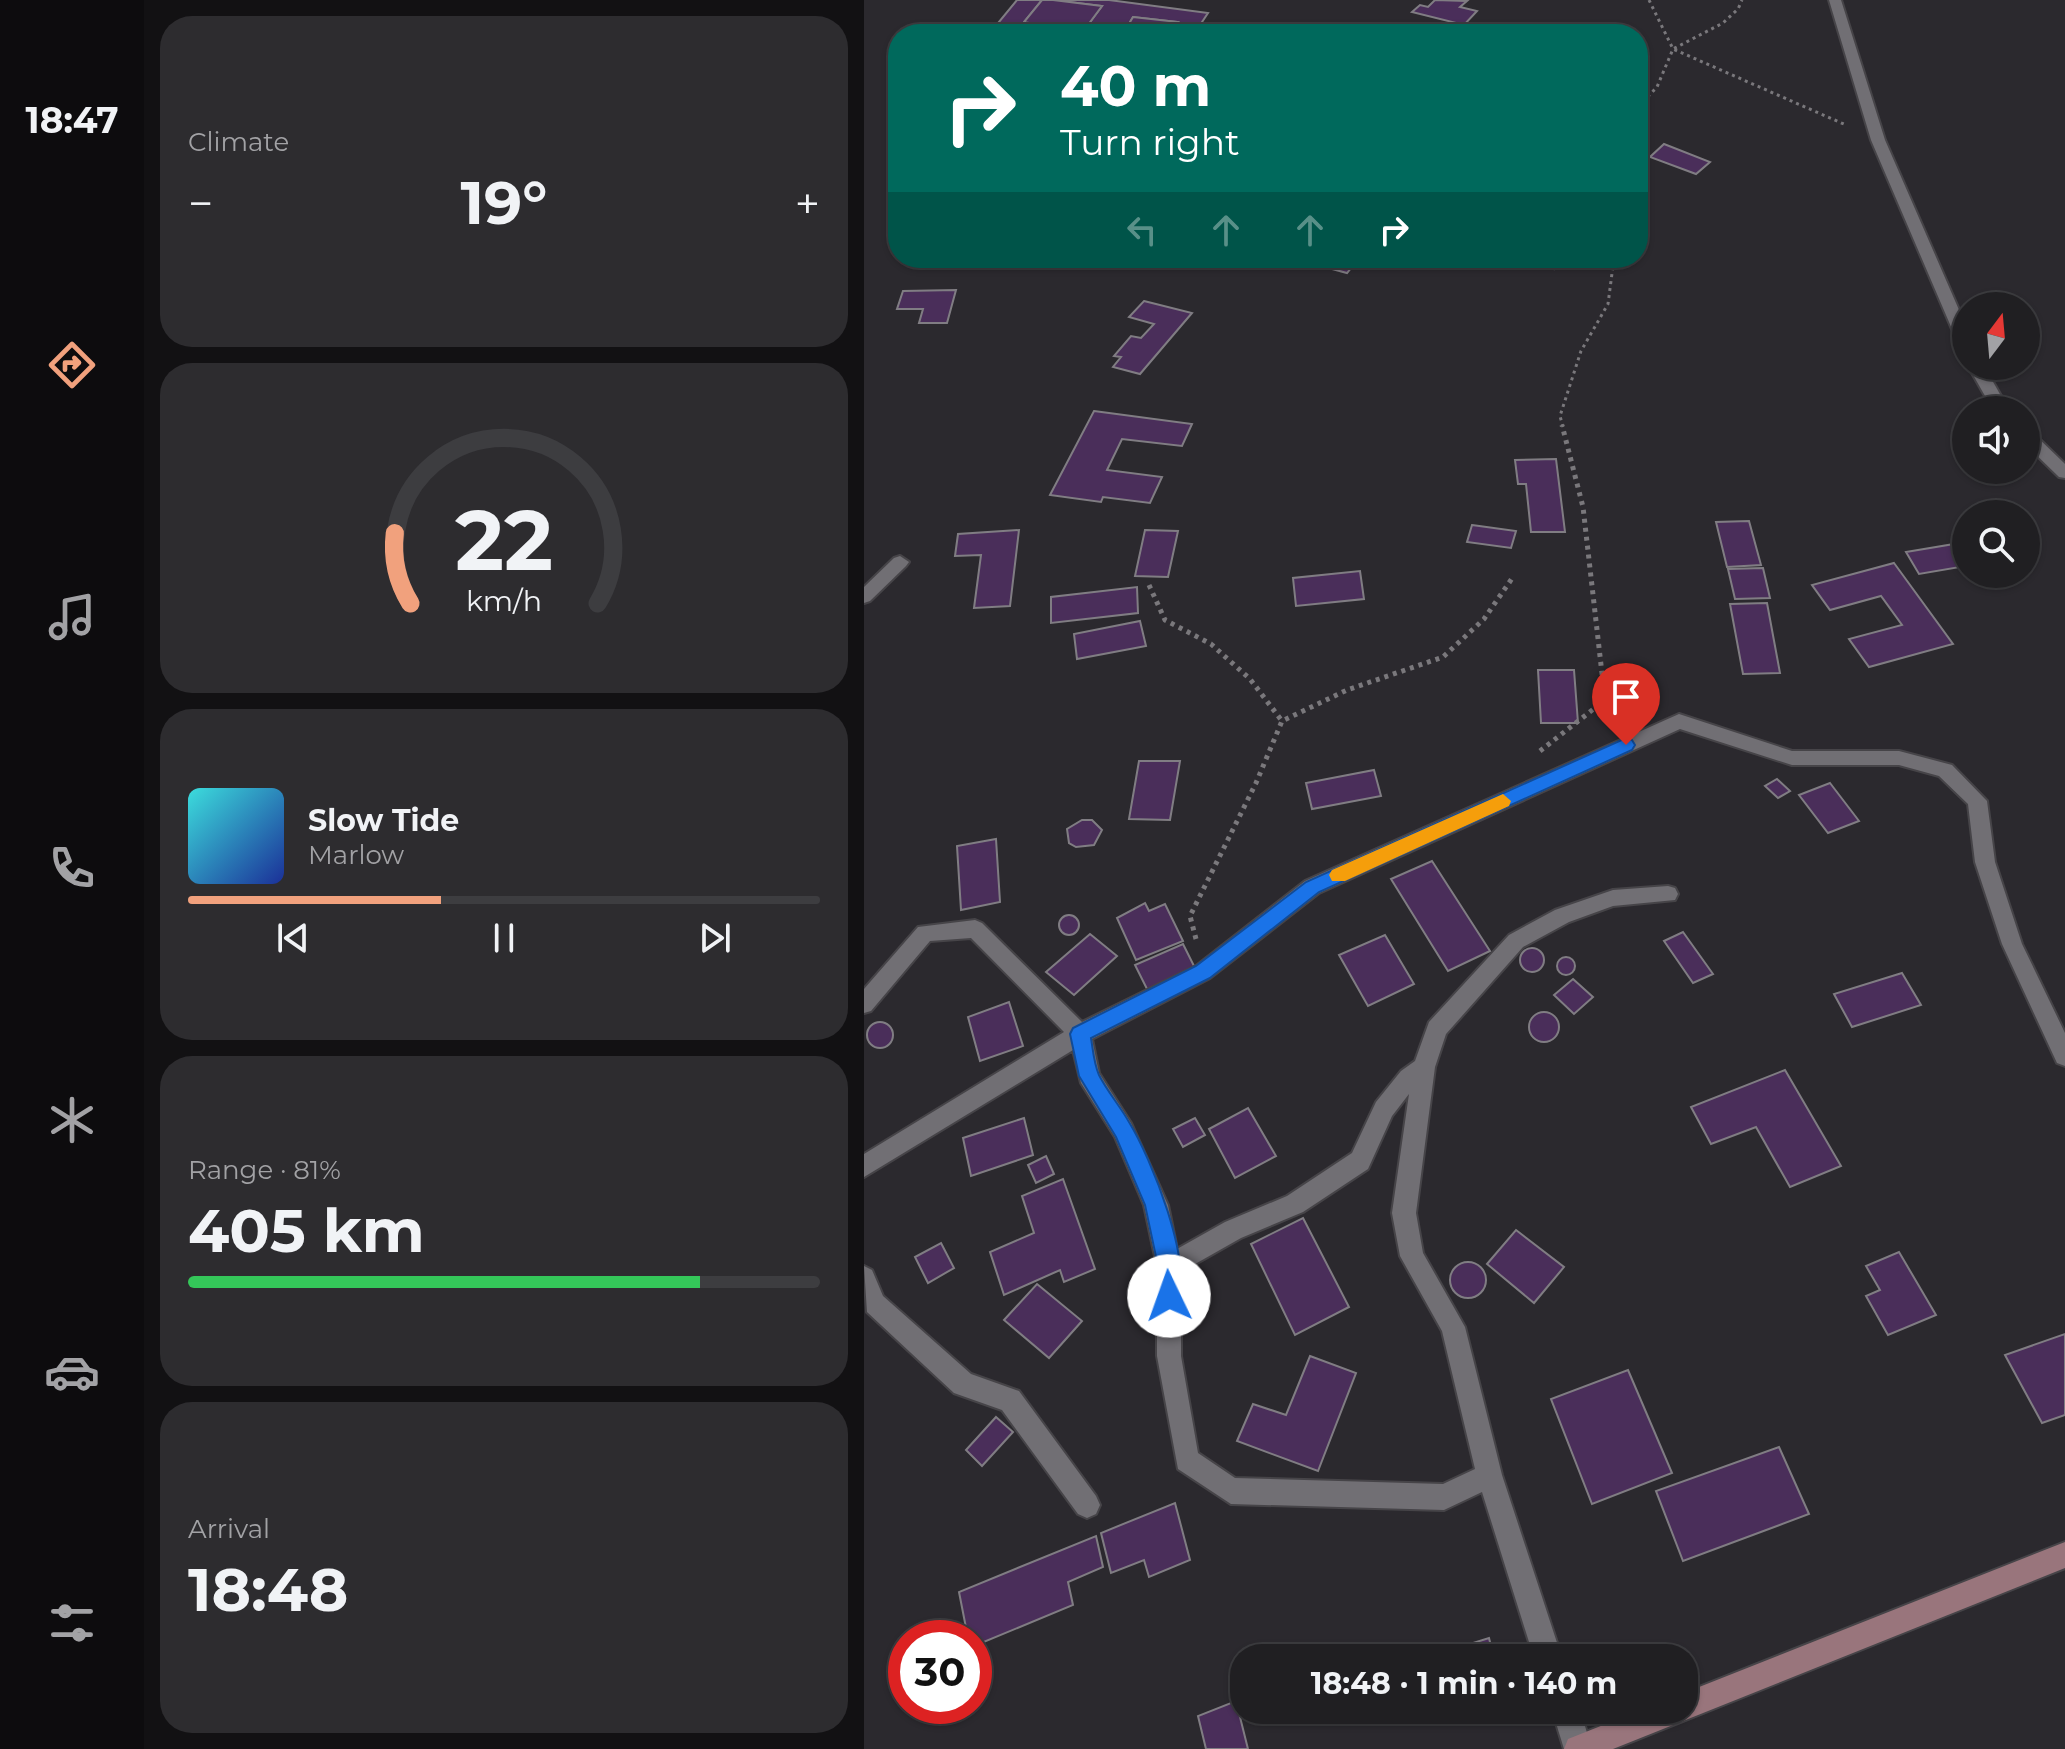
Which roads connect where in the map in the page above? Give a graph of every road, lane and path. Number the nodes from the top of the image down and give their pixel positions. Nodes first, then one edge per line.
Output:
1 (1649, 0) edge
2 (1742, 0) edge
3 (1835, 0) edge
4 (1673, 49) junction
5 (1648, 96) edge
6 (1878, 140) junction
7 (1613, 268) edge
8 (1952, 311) edge
9 (2040, 449) edge
10 (2065, 473) edge
11 (900, 562) dead end
12 (1513, 577) dead end
13 (1149, 585) dead end
14 (864, 597) edge
15 (1282, 721) junction
16 (1534, 756) dead end
17 (1668, 894) dead end
18 (1203, 972) junction
19 (864, 1004) edge
20 (1080, 1034) junction
21 (2065, 1056) edge
22 (1424, 1067) junction
23 (864, 1166) edge
24 (1169, 1266) junction
25 (864, 1278) edge
26 (1489, 1475) junction
27 (1087, 1505) dead end
28 (2065, 1555) edge
29 (1543, 1644) edge
30 (1698, 1701) edge
31 (1570, 1724) edge
32 (1641, 1724) edge
33 (1578, 1749) edge

1 - 4 path
2 - 4 path
3 - 6 street
4 - 5 path
4 - 6 path
6 - 8 street
7 - 16 path
9 - 10 street
11 - 14 street
12 - 15 path
13 - 15 path
15 - 18 path
17 - 22 street
18 - 20 street
18 - 21 street
19 - 20 street
20 - 23 street
20 - 24 street
22 - 24 street
22 - 26 street
24 - 26 street
25 - 27 street
26 - 29 street
28 - 30 main road
31 - 33 street
32 - 33 main road

